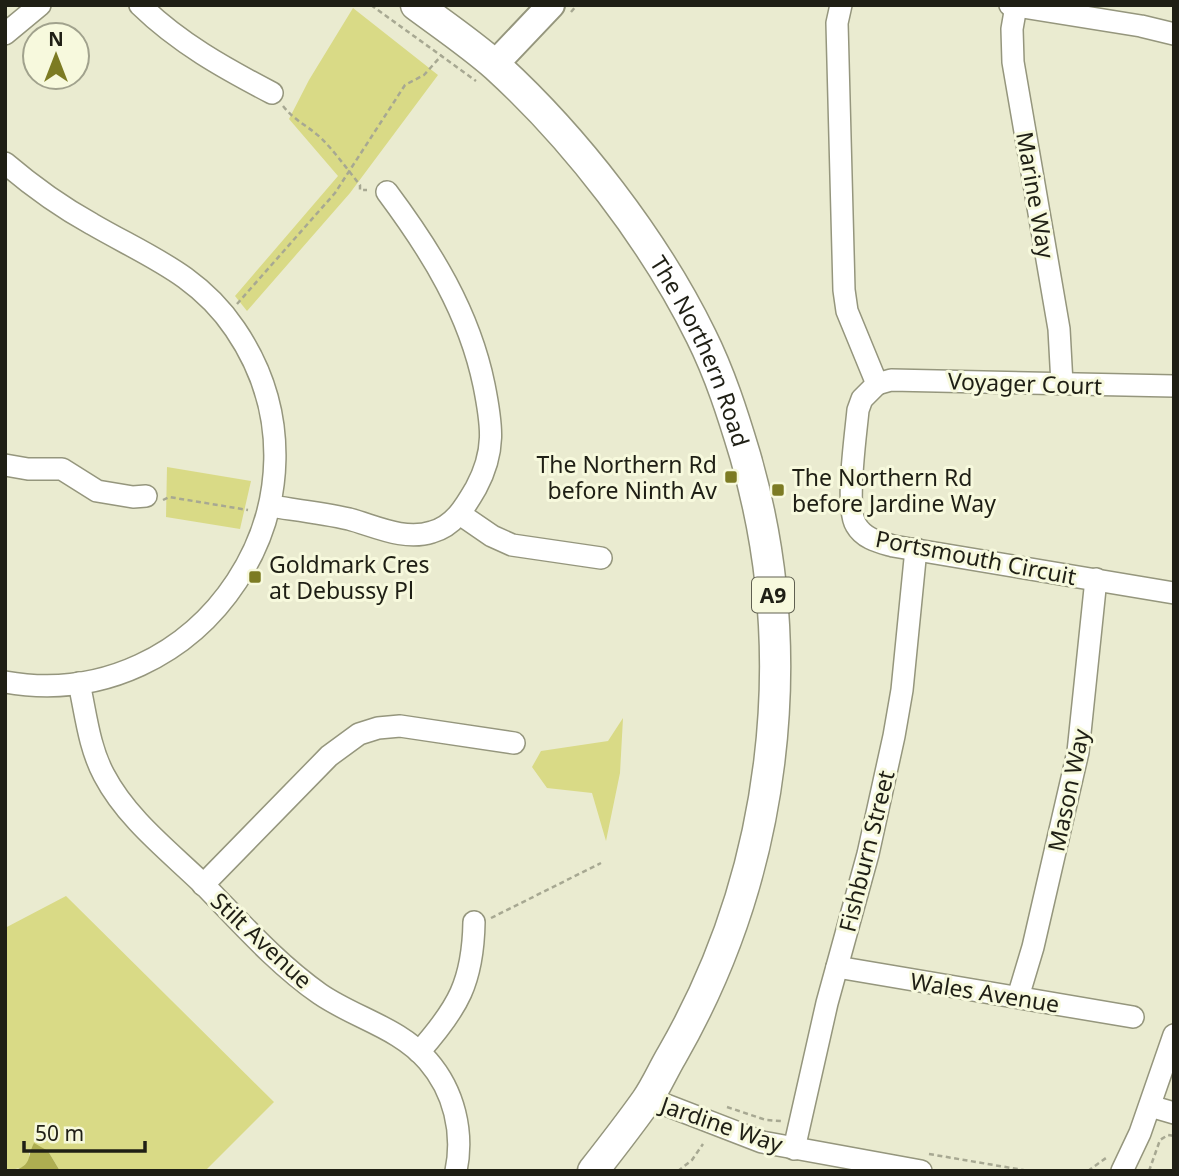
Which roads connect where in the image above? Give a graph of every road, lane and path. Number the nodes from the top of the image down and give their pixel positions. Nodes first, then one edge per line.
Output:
1 (40, 5) edge
2 (140, 5) edge
3 (371, 5) edge
4 (416, 5) edge
5 (551, 5) edge
6 (841, 5) edge
7 (1013, 6) edge
8 (5, 34) edge
9 (1174, 34) edge
10 (442, 55) junction
11 (490, 76) junction
12 (272, 93) joint
13 (348, 170) junction
14 (9, 174) edge
15 (387, 192) joint
16 (226, 317) junction
17 (877, 384) junction
18 (1062, 384) junction
19 (1174, 386) edge
20 (5, 465) edge
21 (146, 496) joint
22 (260, 508) junction
23 (460, 514) junction
24 (916, 549) junction
25 (601, 558) dead end
26 (1096, 579) junction
27 (1174, 593) edge
28 (5, 682) edge
29 (79, 683) junction
30 (514, 743) dead end
31 (601, 863) dead end
32 (203, 885) junction
33 (474, 922) joint
34 (837, 967) junction
35 (1018, 997) junction
36 (1133, 1017) dead end
37 (1174, 1035) edge
38 (419, 1052) junction
39 (648, 1098) junction
40 (719, 1104) dead end
41 (1150, 1106) junction
42 (785, 1118) dead end
43 (1171, 1121) edge
44 (1167, 1135) junction
45 (1174, 1136) edge
46 (703, 1144) dead end
47 (794, 1149) junction
48 (1116, 1166) edge
49 (456, 1171) edge
50 (593, 1171) edge
51 (678, 1171) edge
52 (921, 1171) edge
53 (1088, 1171) edge
54 (1149, 1171) edge

1 - 8 street
2 - 12 street
3 - 10 path
4 - 11 highway, The Northern Road / A9
5 - 11 main road
6 - 17 street
7 - 9 street
7 - 18 street, Marine Way
10 - 11 path
10 - 13 path
11 - 39 highway, The Northern Road / A9
12 - 13 path
13 - 15 path
13 - 16 path
14 - 16 street
15 - 23 street
16 - 22 street
17 - 18 street, Voyager Court
17 - 24 street, Portsmouth Circuit
18 - 19 street, Voyager Court
20 - 21 street
21 - 22 path
22 - 23 street
22 - 29 street
23 - 25 street
24 - 26 street, Portsmouth Circuit
24 - 34 street, Fishburn Street
26 - 27 street, Portsmouth Circuit
26 - 35 street, Mason Way
28 - 29 street
29 - 32 street, Stilt Avenue
30 - 32 street
31 - 33 path
32 - 38 street, Stilt Avenue
33 - 38 street
34 - 35 street, Wales Avenue
34 - 47 street, Fishburn Street
35 - 36 street, Wales Avenue
37 - 41 street
38 - 49 street, Stilt Avenue
39 - 47 street, Jardine Way
39 - 50 highway, The Northern Road / A9
40 - 42 path
41 - 43 street
41 - 48 street
43 - 44 path
44 - 45 path
44 - 54 path
46 - 51 path
47 - 52 street, Jardine Way
48 - 53 path

